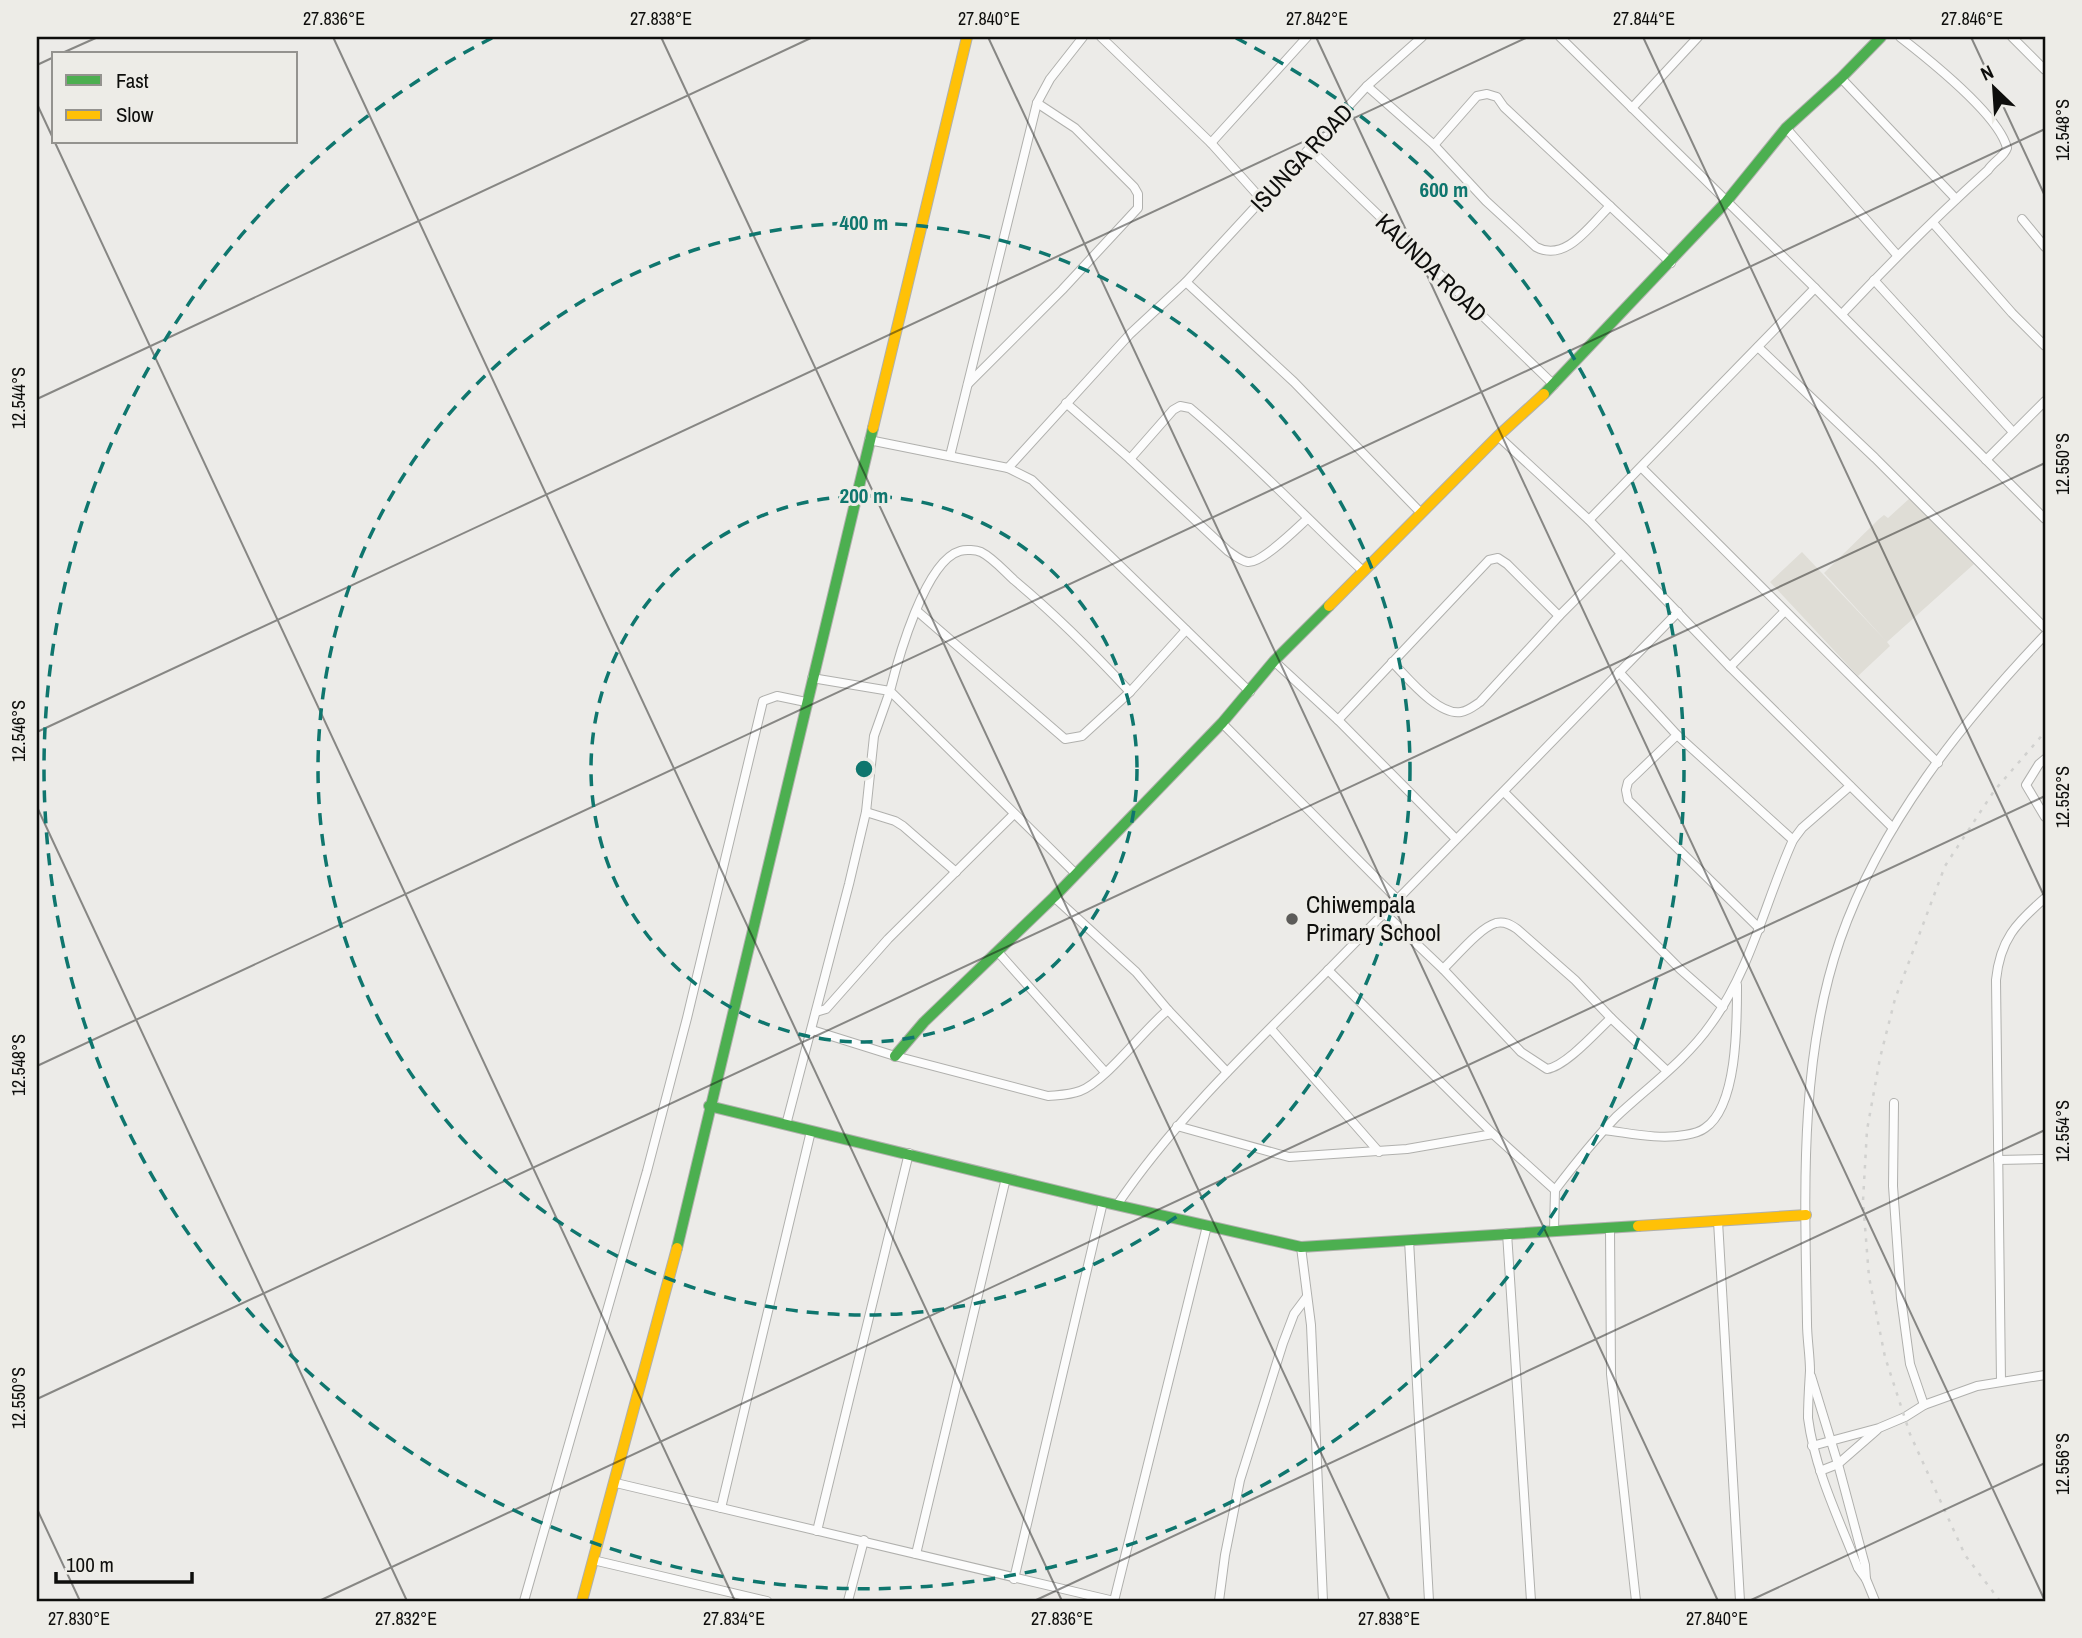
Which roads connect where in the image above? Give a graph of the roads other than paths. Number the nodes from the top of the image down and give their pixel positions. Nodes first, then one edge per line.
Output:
1 (967, 37) edge
2 (1083, 37) edge
3 (1101, 37) edge
4 (1307, 37) edge
5 (1422, 37) edge
6 (1560, 37) edge
7 (1698, 37) edge
8 (1881, 37) edge
9 (1900, 37) edge
10 (2012, 37) edge
11 (2045, 70) edge
12 (1841, 78) junction
13 (1367, 86) junction
14 (1037, 103) junction
15 (1632, 108) junction
16 (1786, 128) junction
17 (1211, 143) junction
18 (1434, 145) junction
19 (1310, 149) junction
20 (1956, 199) junction
21 (1263, 201) junction
22 (1726, 202) junction
23 (1610, 206) junction
24 (2022, 219) dead end
25 (1933, 223) junction
26 (2045, 247) edge
27 (1897, 255) junction
28 (1671, 263) junction
29 (1874, 280) junction
30 (1186, 282) junction
31 (1815, 288) junction
32 (1842, 314) junction
33 (2045, 346) edge
34 (1758, 347) junction
35 (968, 384) junction
36 (1554, 385) junction
37 (2045, 401) edge
38 (1066, 403) junction
39 (2013, 432) junction
40 (1498, 436) junction
41 (869, 440) junction
42 (950, 456) junction
43 (1130, 459) junction
44 (1986, 460) junction
45 (1008, 468) junction
46 (1642, 468) junction
47 (1421, 513) junction
48 (1307, 519) junction
49 (2045, 519) edge
50 (1589, 520) junction
51 (1621, 554) junction
52 (1363, 572) junction
53 (917, 611) junction
54 (1678, 612) junction
55 (1784, 612) junction
56 (1559, 616) junction
57 (2045, 628) edge
58 (1186, 630) junction
59 (2045, 635) edge
60 (1273, 661) junction
61 (1392, 662) junction
62 (1730, 667) junction
63 (1619, 673) junction
64 (812, 678) junction
65 (890, 691) junction
66 (1130, 692) junction
67 (1250, 692) junction
68 (806, 702) junction
69 (1338, 720) junction
70 (1222, 723) junction
71 (1677, 735) junction
72 (2045, 759) edge
73 (1938, 763) junction
74 (1850, 786) junction
75 (1504, 792) junction
76 (866, 812) junction
77 (1013, 815) junction
78 (2045, 817) edge
79 (1893, 828) junction
80 (1455, 839) junction
81 (1793, 840) junction
82 (956, 872) junction
83 (1075, 873) junction
84 (1054, 897) junction
85 (2045, 898) edge
86 (1397, 899) junction
87 (1384, 913) junction
88 (1760, 929) junction
89 (998, 952) junction
90 (1443, 969) junction
91 (1328, 970) junction
92 (1737, 982) junction
93 (1723, 1007) junction
94 (1168, 1010) junction
95 (816, 1012) junction
96 (1611, 1018) junction
97 (1271, 1029) junction
98 (812, 1030) junction
99 (895, 1056) junction
100 (1667, 1071) junction
101 (1105, 1072) junction
102 (1227, 1072) junction
103 (1894, 1103) dead end
104 (709, 1106) junction
105 (786, 1125) junction
106 (1177, 1126) junction
107 (811, 1130) junction
108 (1604, 1130) junction
109 (1493, 1134) junction
110 (1379, 1152) junction
111 (909, 1153) junction
112 (2045, 1159) edge
113 (1998, 1160) junction
114 (1006, 1178) junction
115 (1555, 1191) junction
116 (1102, 1202) junction
117 (1117, 1205) junction
118 (1807, 1215) junction
119 (1718, 1221) junction
120 (1207, 1226) junction
121 (1610, 1228) junction
122 (1553, 1231) junction
123 (1507, 1233) junction
124 (1409, 1240) junction
125 (1301, 1247) junction
126 (1306, 1298) junction
127 (1810, 1373) junction
128 (2045, 1376) edge
129 (2001, 1381) junction
130 (1924, 1405) junction
131 (1879, 1428) junction
132 (1831, 1440) junction
133 (1812, 1446) junction
134 (1838, 1464) junction
135 (1820, 1471) junction
136 (616, 1483) junction
137 (721, 1508) junction
138 (817, 1531) junction
139 (864, 1540) junction
140 (916, 1554) junction
141 (593, 1560) junction
142 (1866, 1578) junction
143 (1013, 1579) junction
144 (524, 1601) edge
145 (582, 1601) edge
146 (767, 1601) edge
147 (848, 1601) edge
148 (1114, 1601) edge
149 (1219, 1601) edge
150 (1322, 1601) edge
151 (1429, 1601) edge
152 (1531, 1601) edge
153 (1636, 1601) edge
154 (1740, 1601) edge
155 (1875, 1601) edge

1 - 41 street
2 - 14 street
3 - 17 street
4 - 17 street
5 - 13 street, ISUNGA ROAD
6 - 15 street
7 - 15 street
8 - 12 street
9 - 20 street
10 - 11 street
12 - 16 street
12 - 20 street
13 - 18 street
13 - 19 street, ISUNGA ROAD
14 - 35 street
14 - 35 street
15 - 22 street
16 - 22 street
16 - 27 street
17 - 21 street
18 - 23 street
18 - 23 street
19 - 21 street, ISUNGA ROAD
19 - 36 street, KAUNDA ROAD
20 - 25 street
21 - 30 street, ISUNGA ROAD
22 - 28 street
22 - 31 street
23 - 28 street
24 - 26 street
25 - 27 street
25 - 33 street
27 - 29 street
28 - 36 street
29 - 32 street
29 - 39 street
30 - 38 street, ISUNGA ROAD
30 - 47 street
31 - 32 street
31 - 34 street
32 - 44 street
34 - 46 street
34 - 57 street
35 - 42 street
36 - 40 street
37 - 39 street
38 - 43 street
38 - 45 street, ISUNGA ROAD
39 - 44 street
40 - 47 street
40 - 50 street
41 - 42 street
41 - 64 street
42 - 45 street
43 - 48 street
43 - 48 street
44 - 49 street
45 - 58 street
46 - 50 street
46 - 55 street
47 - 52 street
48 - 52 street
50 - 51 street
51 - 54 street
51 - 56 street
52 - 60 street
53 - 65 street
53 - 66 street
53 - 66 street
54 - 62 street
54 - 63 street
55 - 62 street
55 - 73 street
56 - 61 street
56 - 61 street
58 - 66 street
58 - 67 street
59 - 73 street
60 - 67 street
60 - 69 street
61 - 69 street
62 - 74 street
63 - 71 street
63 - 75 street
64 - 65 street
64 - 68 street
65 - 76 street
65 - 77 street
67 - 70 street
68 - 104 street
68 - 144 street
69 - 80 street
70 - 83 street
70 - 86 street
71 - 81 street
71 - 88 street
72 - 78 street
73 - 79 street
74 - 79 street
74 - 81 street
75 - 80 street
75 - 93 street
76 - 82 street
76 - 95 street
77 - 82 street
77 - 83 street
79 - 118 street
80 - 86 street
81 - 88 street
82 - 95 street
83 - 84 street
84 - 89 street
84 - 94 street
85 - 113 street
86 - 87 street
87 - 90 street
87 - 91 street
88 - 92 street
89 - 99 street
89 - 101 street
90 - 96 street
90 - 96 street
91 - 97 street
91 - 109 street
92 - 93 street
92 - 108 street
93 - 100 street
94 - 101 street
94 - 102 street
95 - 98 street
96 - 100 street
97 - 102 street
97 - 110 street
98 - 99 street
98 - 105 street
99 - 101 street
100 - 108 street
102 - 106 street
103 - 130 street
104 - 105 street
104 - 136 street
105 - 107 street
106 - 110 street
106 - 117 street
107 - 111 street
107 - 137 street
108 - 115 street
109 - 110 street
109 - 115 street
111 - 114 street
111 - 138 street
112 - 113 street
113 - 129 street
114 - 116 street
114 - 140 street
115 - 122 street
116 - 117 street
116 - 143 street
117 - 120 street
118 - 119 street
118 - 127 street
119 - 121 street
119 - 154 street
120 - 125 street
120 - 148 street
121 - 122 street
121 - 153 street
122 - 123 street
123 - 124 street
123 - 152 street
124 - 125 street
124 - 151 street
125 - 126 street
126 - 149 street
126 - 150 street
127 - 132 street
127 - 133 street
128 - 129 street
129 - 130 street
130 - 131 street
131 - 132 street
131 - 134 street
132 - 133 street
132 - 134 street
133 - 135 street
134 - 135 street
134 - 142 street
135 - 142 street
136 - 137 street
136 - 141 street
137 - 138 street
138 - 139 street
139 - 140 street
139 - 147 street
140 - 143 street
141 - 145 street
141 - 146 street
142 - 155 street
143 - 148 street

